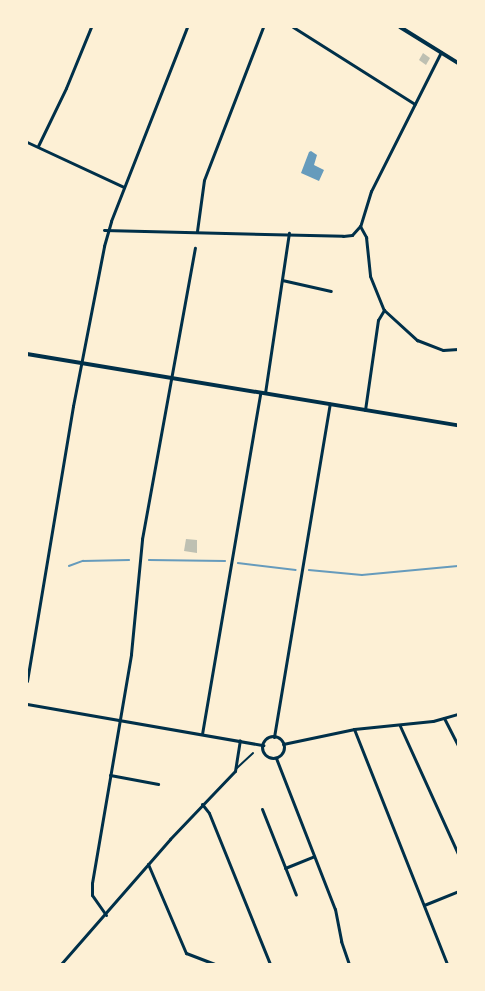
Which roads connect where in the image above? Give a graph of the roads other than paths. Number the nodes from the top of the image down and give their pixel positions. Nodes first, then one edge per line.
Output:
1 (91, 27) edge
2 (187, 27) edge
3 (262, 27) edge
4 (293, 27) edge
5 (400, 27) edge
6 (414, 27) edge
7 (410, 33) junction
8 (441, 52) junction
9 (458, 63) edge
10 (415, 104) junction
11 (27, 142) edge
12 (38, 147) junction
13 (124, 187) junction
14 (360, 226) junction
15 (106, 230) junction
16 (197, 231) junction
17 (289, 233) junction
18 (195, 248) dead end
19 (282, 280) junction
20 (331, 291) dead end
21 (384, 310) junction
22 (458, 349) edge
23 (27, 354) edge
24 (82, 364) junction
25 (171, 378) junction
26 (262, 392) junction
27 (330, 404) junction
28 (365, 410) junction
29 (458, 425) edge
30 (27, 681) edge
31 (27, 704) edge
32 (458, 714) edge
33 (444, 718) junction
34 (120, 720) junction
35 (400, 726) junction
36 (354, 729) junction
37 (202, 734) junction
38 (274, 736) junction
39 (240, 740) junction
40 (263, 744) junction
41 (284, 744) junction
42 (458, 746) edge
43 (253, 753) dead end
44 (276, 758) junction
45 (235, 771) junction
46 (110, 775) junction
47 (158, 784) dead end
48 (202, 804) junction
49 (262, 809) dead end
50 (458, 854) edge
51 (315, 856) junction
52 (148, 864) junction
53 (285, 868) junction
54 (458, 891) edge
55 (296, 895) dead end
56 (424, 905) junction
57 (106, 915) junction
58 (197, 958) junction
59 (61, 964) edge
60 (196, 964) edge
61 (214, 964) edge
62 (270, 964) edge
63 (349, 964) edge
64 (447, 964) edge

1 - 12 street
2 - 13 street
3 - 16 street
4 - 10 street
5 - 7 street
6 - 7 street
7 - 8 street
8 - 9 street
8 - 10 street
10 - 14 street
11 - 12 street
12 - 13 street
13 - 15 street
14 - 17 street
14 - 21 street
15 - 16 street
15 - 24 street
16 - 17 street
17 - 19 street
18 - 25 street
19 - 20 street
19 - 26 street
21 - 22 street
21 - 28 street
23 - 24 street
24 - 25 street
24 - 30 street
25 - 26 street
25 - 34 street
26 - 27 street
26 - 37 street
27 - 28 street
27 - 38 street
28 - 29 street
31 - 34 street
32 - 33 street
33 - 35 street
33 - 42 street
34 - 37 street
34 - 46 street
35 - 36 street
35 - 50 street
36 - 41 street
36 - 56 street
37 - 39 street
38 - 40 street
38 - 41 street
39 - 40 street
39 - 45 street
40 - 44 street
41 - 44 street
43 - 45 lane
44 - 51 street
45 - 48 street
46 - 47 street
46 - 57 street
48 - 52 street
48 - 62 street
49 - 53 street
51 - 53 street
51 - 63 street
52 - 57 street
52 - 58 street
53 - 55 street
54 - 56 street
56 - 64 street
57 - 59 street
58 - 60 street
58 - 61 street

